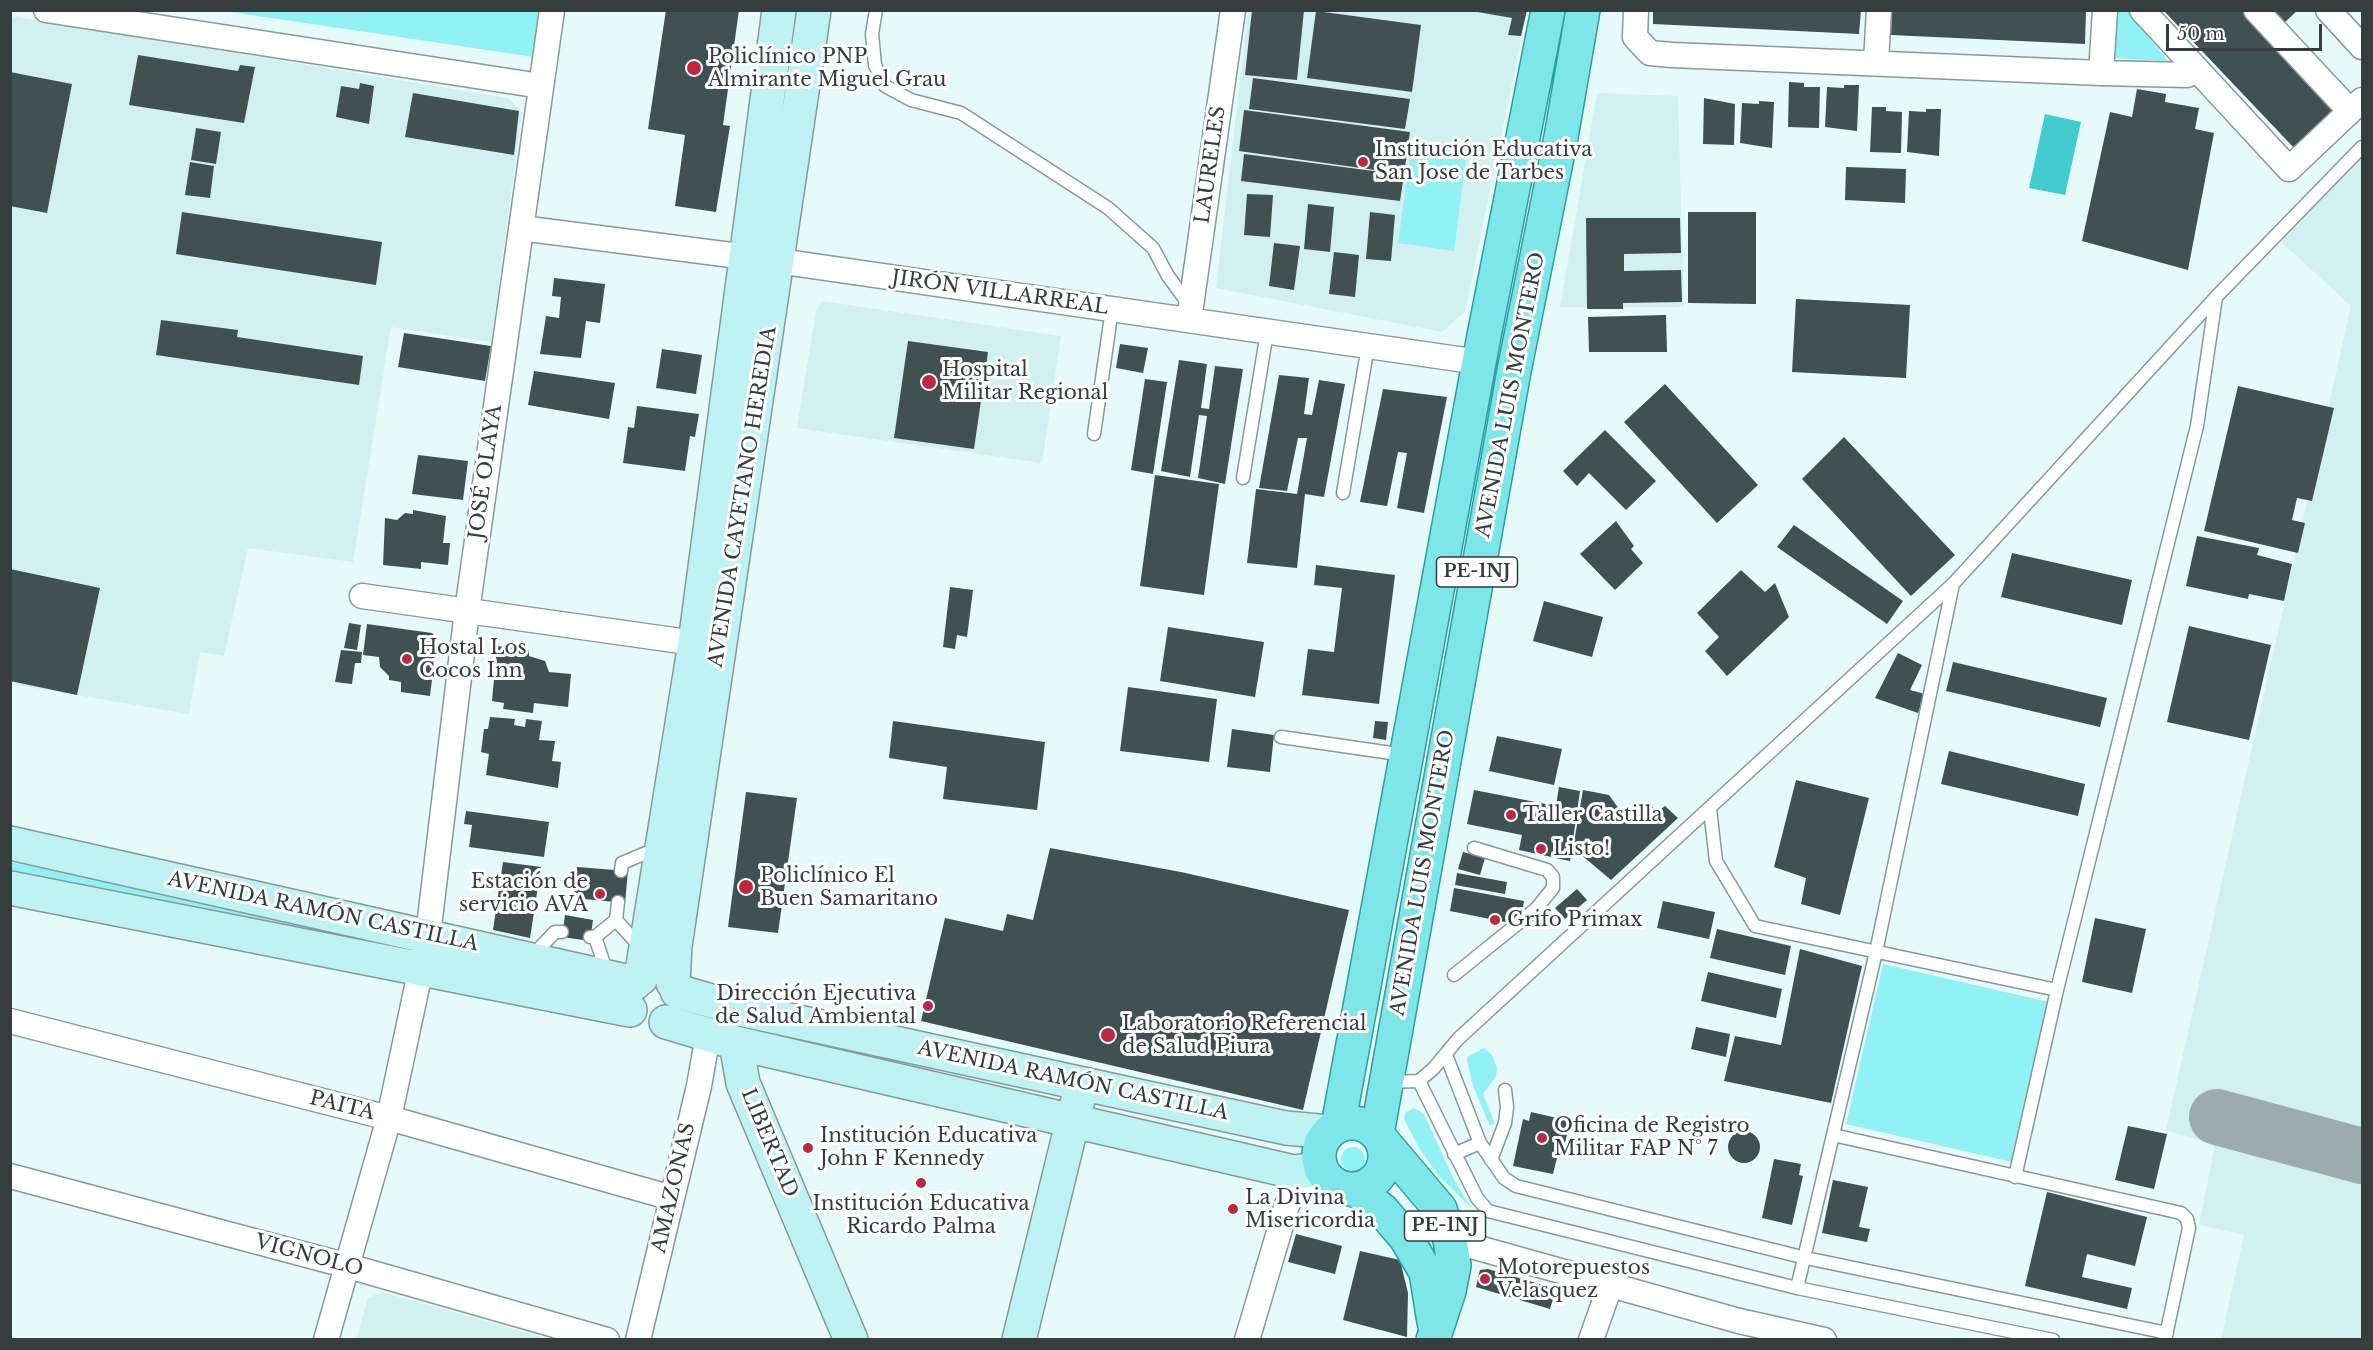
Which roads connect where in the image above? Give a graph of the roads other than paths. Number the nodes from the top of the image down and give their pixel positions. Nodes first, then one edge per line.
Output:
1 (46, 10) edge
2 (552, 10) edge
3 (779, 10) edge
4 (814, 10) edge
5 (876, 10) edge
6 (1233, 10) edge
7 (1548, 10) edge
8 (1583, 10) edge
9 (1636, 10) edge
10 (1879, 10) edge
11 (2105, 10) edge
12 (2142, 10) edge
13 (2256, 10) edge
14 (2328, 10) edge
15 (151, 19) edge
16 (2362, 47) edge
17 (1876, 62) junction
18 (2198, 71) junction
19 (2101, 73) junction
20 (541, 86) junction
21 (2356, 105) edge
22 (2362, 147) edge
23 (521, 228) junction
24 (763, 259) junction
25 (2216, 297) junction
26 (1112, 309) junction
27 (1190, 314) junction
28 (1267, 332) junction
29 (1368, 346) junction
30 (1479, 362) junction
31 (1094, 434) dead end
32 (1243, 478) dead end
33 (1342, 492) dead end
34 (1953, 584) junction
35 (362, 596) dead end
36 (467, 611) junction
37 (695, 643) junction
38 (1281, 737) dead end
39 (1407, 755) junction
40 (1710, 809) junction
41 (10, 843) edge
42 (662, 847) junction
43 (1474, 848) dead end
44 (1386, 868) junction
45 (621, 871) dead end
46 (1423, 874) junction
47 (10, 888) edge
48 (618, 902) dead end
49 (616, 920) junction
50 (562, 932) dead end
51 (428, 935) junction
52 (1876, 952) junction
53 (530, 958) junction
54 (420, 968) junction
55 (1454, 975) dead end
56 (632, 980) junction
57 (675, 987) junction
58 (2057, 990) junction
59 (1360, 1009) junction
60 (1398, 1016) junction
61 (666, 1022) junction
62 (11, 1024) edge
63 (722, 1039) junction
64 (1446, 1055) junction
65 (1419, 1081) junction
66 (1386, 1082) junction
67 (1081, 1083) junction
68 (1505, 1090) dead end
69 (389, 1118) junction
70 (1073, 1120) junction
71 (1334, 1129) junction
72 (1833, 1135) junction
73 (1379, 1136) junction
74 (1480, 1143) junction
75 (1454, 1154) junction
76 (1491, 1160) junction
77 (1322, 1171) junction
78 (10, 1176) edge
79 (2014, 1177) junction
80 (1355, 1189) junction
81 (672, 1198) junction
82 (1450, 1240) junction
83 (1806, 1258) junction
84 (348, 1266) junction
85 (1610, 1286) junction
86 (1797, 1288) junction
87 (1736, 1330) edge
88 (1434, 1336) edge
89 (2166, 1336) edge
90 (326, 1340) edge
91 (607, 1340) edge
92 (638, 1340) edge
93 (851, 1340) edge
94 (1019, 1340) edge
95 (1247, 1340) edge
96 (1590, 1340) edge
97 (1824, 1340) edge
98 (2054, 1340) edge

1 - 15 street
2 - 20 street, JOSÉ OLAYA
3 - 24 main road, AVENIDA CAYETANO HEREDIA
4 - 24 main road, AVENIDA CAYETANO HEREDIA
5 - 27 lane
6 - 27 street, LAURELES
7 - 30 main road, AVENIDA LUIS MONTERO / PE-1NJ
8 - 46 main road, AVENIDA LUIS MONTERO / PE-1NJ
9 - 17 street
10 - 17 street
11 - 19 street
12 - 18 street
13 - 21 street
14 - 16 street
15 - 20 street
17 - 19 street
18 - 19 street
18 - 21 street
20 - 23 street, JOSÉ OLAYA
22 - 25 lane
23 - 24 street, JIRÓN VILLARREAL
23 - 36 street, JOSÉ OLAYA
24 - 26 street, JIRÓN VILLARREAL
24 - 37 main road, AVENIDA CAYETANO HEREDIA
24 - 57 main road, AVENIDA CAYETANO HEREDIA
25 - 34 lane
25 - 58 lane
26 - 27 street, JIRÓN VILLARREAL
26 - 31 lane
27 - 28 street, JIRÓN VILLARREAL
28 - 29 street, JIRÓN VILLARREAL
28 - 32 lane
29 - 30 street, JIRÓN VILLARREAL
29 - 33 lane
30 - 39 main road, AVENIDA LUIS MONTERO / PE-1NJ
34 - 40 lane
34 - 52 lane
35 - 36 street
36 - 37 street
36 - 51 street, JOSÉ OLAYA
37 - 42 main road, AVENIDA CAYETANO HEREDIA
38 - 39 lane
39 - 44 main road, AVENIDA LUIS MONTERO / PE-1NJ
40 - 52 lane
40 - 64 lane
41 - 51 main road, AVENIDA RAMÓN CASTILLA
42 - 45 lane
42 - 56 main road, AVENIDA CAYETANO HEREDIA
43 - 55 lane
44 - 46 main road
44 - 59 main road, AVENIDA LUIS MONTERO / PE-1NJ
46 - 60 main road, AVENIDA LUIS MONTERO / PE-1NJ
47 - 54 main road, AVENIDA RAMÓN CASTILLA
48 - 49 lane
49 - 56 lane
49 - 56 lane
50 - 53 lane
51 - 53 main road, AVENIDA RAMÓN CASTILLA
51 - 54 street, JOSÉ OLAYA
52 - 58 lane
52 - 72 lane
53 - 56 main road, AVENIDA RAMÓN CASTILLA
54 - 56 main road, AVENIDA RAMÓN CASTILLA
54 - 69 street, JOSÉ OLAYA
56 - 57 main road
56 - 61 main road
57 - 61 main road
57 - 67 main road, AVENIDA RAMÓN CASTILLA
58 - 79 lane
59 - 60 main road
59 - 71 main road, AVENIDA LUIS MONTERO / PE-1NJ
60 - 66 main road, AVENIDA LUIS MONTERO / PE-1NJ
61 - 63 main road, AVENIDA RAMÓN CASTILLA
62 - 69 street, PAITA
63 - 70 main road, AVENIDA RAMÓN CASTILLA
63 - 81 street, AMAZONAS
63 - 93 main road, LIBERTAD
64 - 65 lane
64 - 74 lane
65 - 66 lane
65 - 75 lane
66 - 73 main road, AVENIDA LUIS MONTERO / PE-1NJ
67 - 70 main road
67 - 71 main road, AVENIDA RAMÓN CASTILLA
68 - 76 lane
69 - 81 street, PAITA
69 - 84 street, JOSÉ OLAYA
70 - 77 main road, AVENIDA RAMÓN CASTILLA
70 - 94 main road
71 - 73 main road, PE-1NJ
71 - 77 main road, PE-1NJ
72 - 79 lane
72 - 83 lane
73 - 80 main road, PE-1NJ
73 - 82 main road, PE-1NJ
74 - 75 lane
74 - 76 lane
75 - 86 lane
76 - 83 lane
77 - 80 main road, PE-1NJ
77 - 95 street
78 - 84 street, VIGNOLO
79 - 89 lane
80 - 88 main road, PE-1NJ
81 - 92 street, AMAZONAS
82 - 85 street
82 - 88 main road, PE-1NJ
83 - 86 lane
83 - 89 lane
84 - 90 street, JOSÉ OLAYA
84 - 91 street, VIGNOLO
85 - 87 street
85 - 96 street
86 - 98 lane
87 - 97 street

